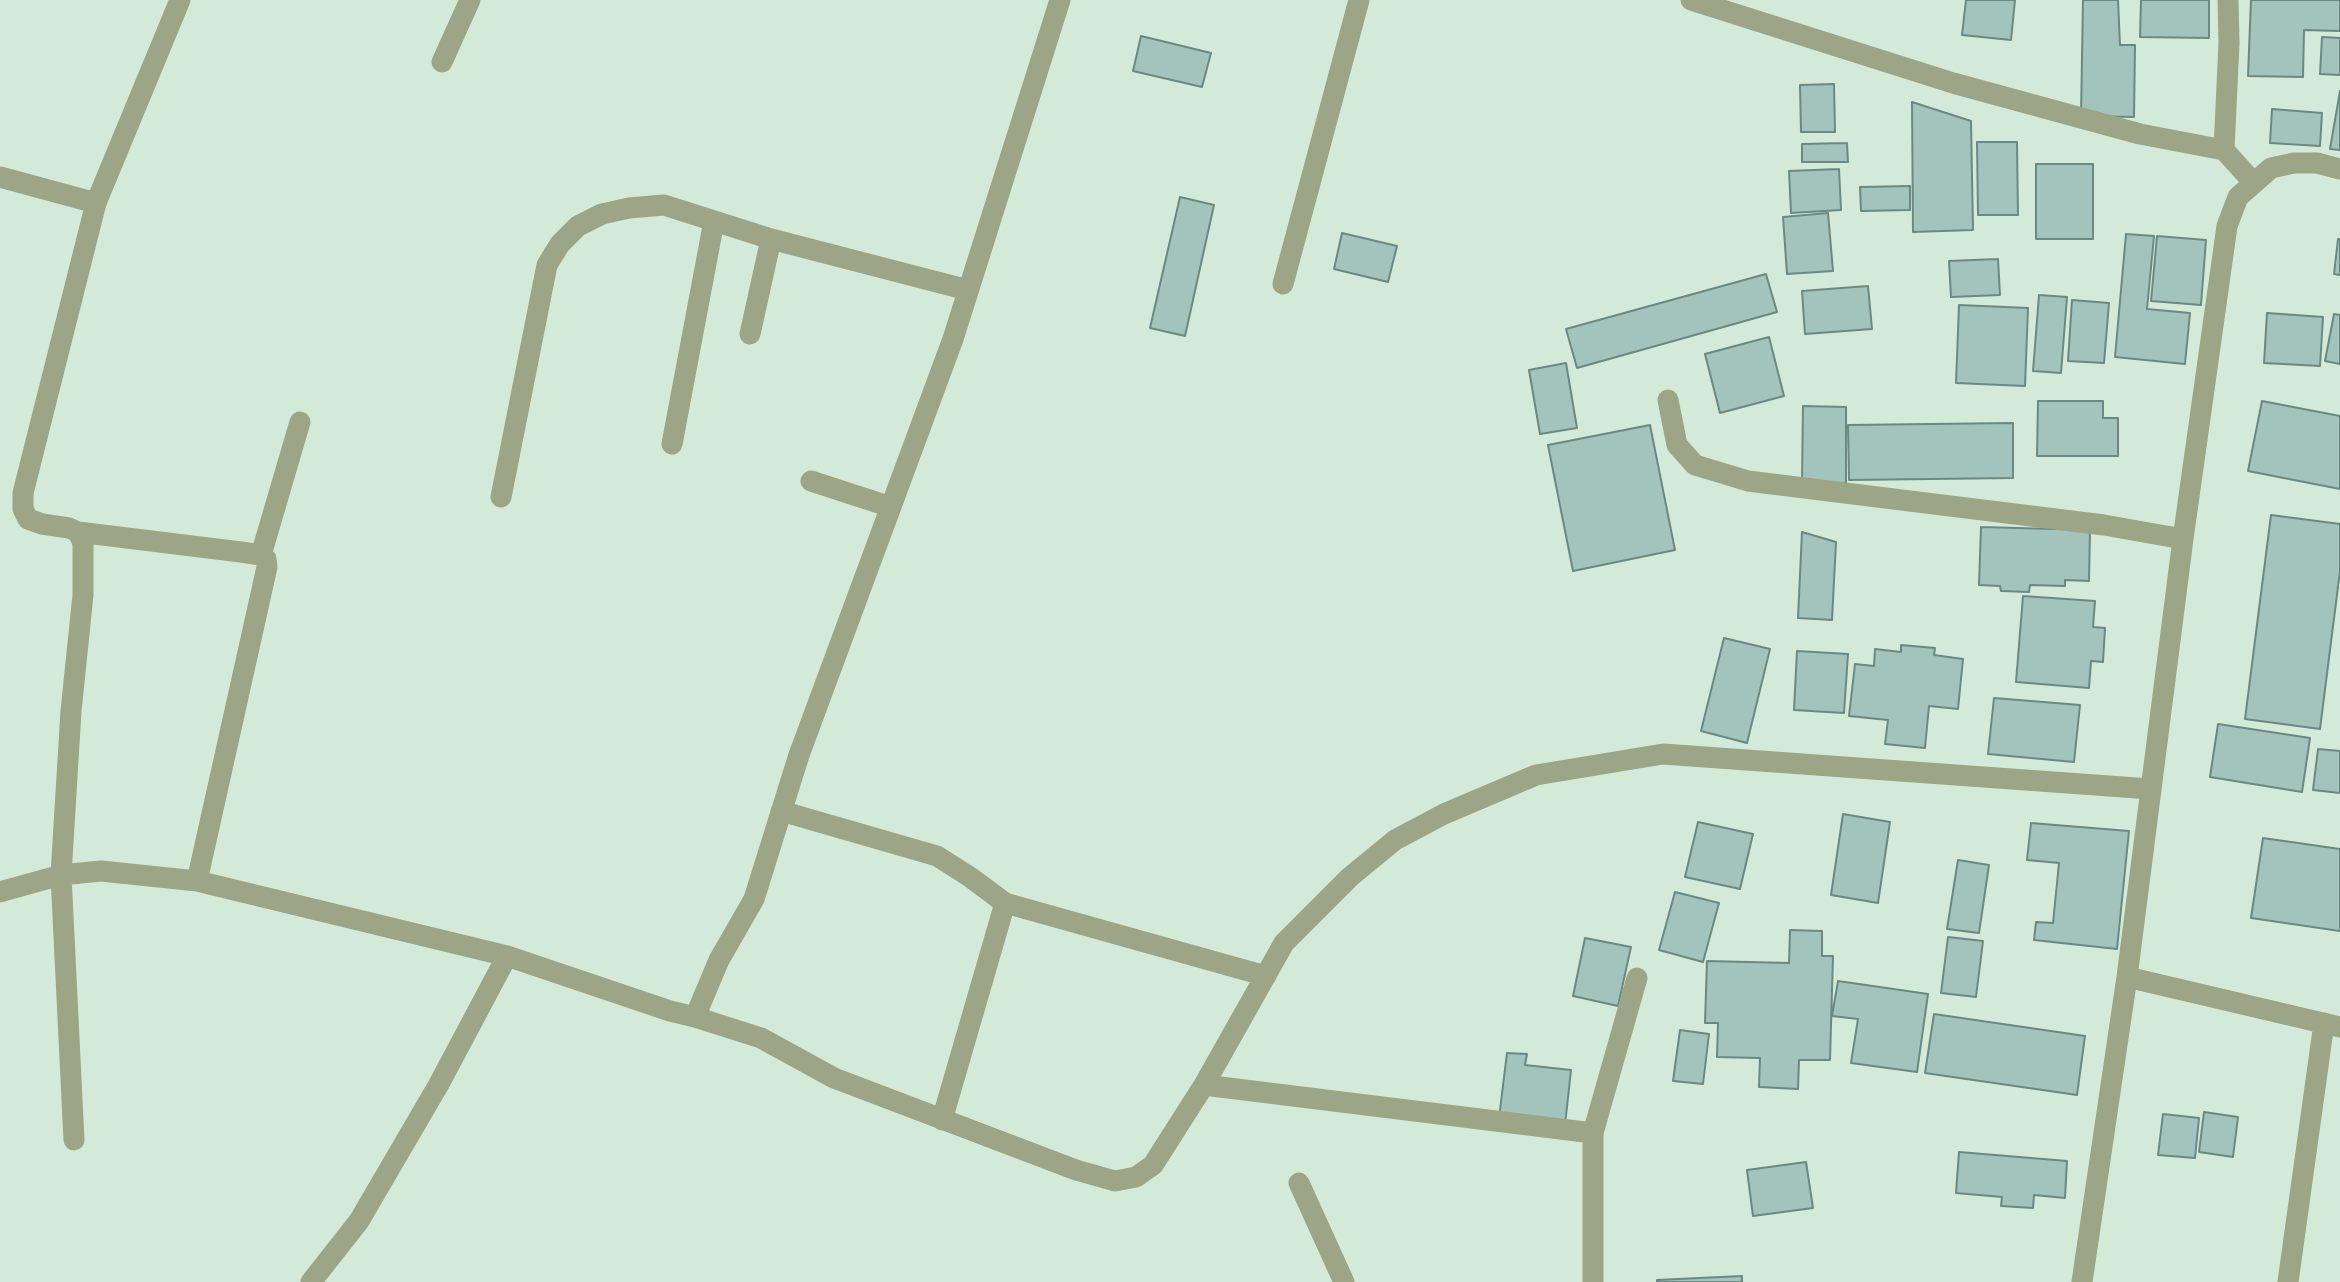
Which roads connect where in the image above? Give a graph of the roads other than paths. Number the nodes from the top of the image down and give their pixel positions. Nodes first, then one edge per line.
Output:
1 (180, 0) edge
2 (470, 0) edge
3 (1060, 0) edge
4 (1359, 0) edge
5 (1690, 0) edge
6 (2228, 0) edge
7 (442, 62) dead end
8 (2224, 150) junction
9 (2340, 169) edge
10 (0, 177) edge
11 (2253, 182) junction
12 (96, 203) junction
13 (714, 221) junction
14 (771, 239) junction
15 (1283, 284) dead end
16 (968, 290) junction
17 (750, 334) dead end
18 (1668, 400) dead end
19 (300, 422) dead end
20 (672, 444) dead end
21 (811, 481) dead end
22 (501, 497) dead end
23 (891, 507) junction
24 (78, 532) junction
25 (2183, 539) junction
26 (261, 555) junction
27 (2151, 789) junction
28 (781, 811) junction
29 (61, 875) junction
30 (197, 881) junction
31 (0, 892) edge
32 (1005, 903) junction
33 (507, 957) junction
34 (1266, 976) junction
35 (2127, 977) junction
36 (1637, 978) dead end
37 (695, 1017) junction
38 (2332, 1025) edge
39 (1204, 1084) junction
40 (942, 1120) junction
41 (1592, 1133) junction
42 (74, 1140) dead end
43 (1299, 1183) dead end
44 (311, 1282) edge
45 (1344, 1282) edge
46 (1593, 1282) edge
47 (2081, 1282) edge
48 (2288, 1282) edge

1 - 12 street
2 - 7 street
3 - 16 street
4 - 15 street
5 - 8 street
6 - 8 street
8 - 11 street
9 - 11 street
10 - 12 street
11 - 25 street
12 - 24 street
13 - 14 street
13 - 20 street
13 - 22 street
14 - 16 street
14 - 17 street
16 - 23 street
18 - 25 street
19 - 26 street
21 - 23 street
23 - 28 street
24 - 26 street
24 - 29 street
25 - 27 street
26 - 30 street
27 - 34 street
27 - 35 street
28 - 32 street
28 - 37 street
29 - 30 street
29 - 31 street
29 - 42 street
30 - 33 street
32 - 34 street
32 - 40 street
33 - 37 street
33 - 44 street
34 - 39 street
35 - 38 street
35 - 47 street
36 - 41 street
37 - 40 street
38 - 48 street
39 - 40 street
39 - 41 street
41 - 46 street
43 - 45 street

